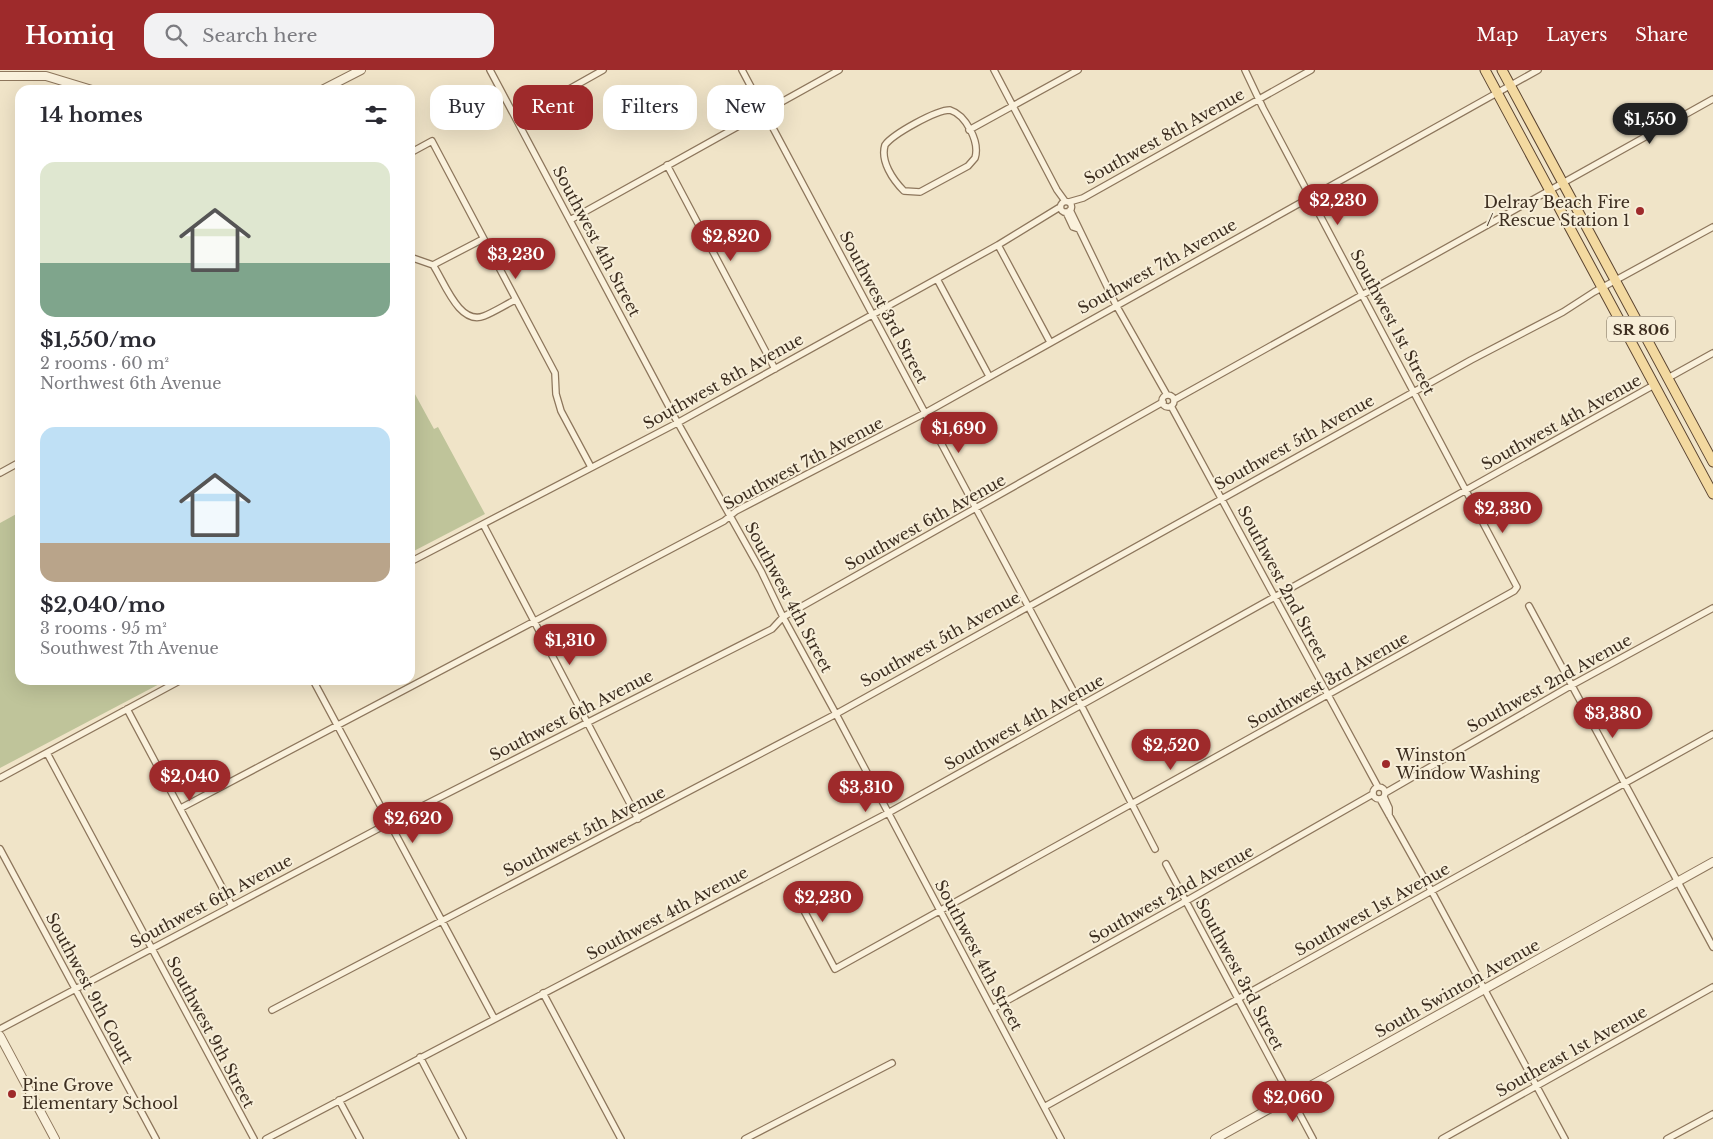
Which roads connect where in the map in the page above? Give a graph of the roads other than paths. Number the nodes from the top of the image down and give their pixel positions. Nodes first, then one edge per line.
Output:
1 (361, 70) edge
2 (490, 70) edge
3 (603, 70) edge
4 (742, 70) edge
5 (839, 70) edge
6 (994, 70) edge
7 (1078, 70) edge
8 (1245, 70) edge
9 (1312, 70) edge
10 (1485, 70) edge
11 (1502, 70) edge
12 (1538, 70) edge
13 (0, 76) edge
14 (76, 85) edge
15 (332, 85) edge
16 (576, 85) edge
17 (750, 85) edge
18 (1510, 86) junction
19 (1497, 92) junction
20 (1260, 98) junction
21 (1713, 98) edge
22 (784, 100) edge
23 (1013, 106) junction
24 (513, 113) edge
25 (522, 130) edge
26 (729, 130) edge
27 (773, 130) edge
28 (969, 130) junction
29 (415, 150) edge
30 (667, 165) junction
31 (1562, 182) junction
32 (1549, 190) junction
33 (1310, 197) junction
34 (1066, 207) junction
35 (570, 220) junction
36 (1713, 227) edge
37 (483, 239) junction
38 (998, 245) junction
39 (415, 259) edge
40 (433, 265) junction
41 (937, 279) junction
42 (1615, 280) junction
43 (1602, 287) junction
44 (1362, 293) junction
45 (515, 300) junction
46 (1116, 305) junction
47 (872, 315) junction
48 (1050, 342) junction
49 (1713, 353) edge
50 (1640, 358) junction
51 (775, 369) junction
52 (989, 376) junction
53 (1668, 378) junction
54 (1654, 385) junction
55 (1415, 391) junction
56 (1169, 401) junction
57 (1684, 408) junction
58 (925, 413) junction
59 (679, 422) junction
60 (1713, 462) edge
61 (15, 464) edge
62 (591, 467) junction
63 (0, 472) edge
64 (1710, 481) edge
65 (1467, 490) junction
66 (1713, 494) edge
67 (1222, 498) junction
68 (976, 509) junction
69 (730, 518) junction
70 (482, 524) junction
71 (415, 559) edge
72 (1517, 587) joint
73 (1274, 597) junction
74 (1028, 606) junction
75 (1529, 606) dead end
76 (1713, 608) edge
77 (783, 617) junction
78 (534, 623) junction
79 (172, 685) edge
80 (316, 685) edge
81 (1572, 685) junction
82 (1328, 696) junction
83 (1081, 705) junction
84 (127, 709) junction
85 (836, 714) junction
86 (588, 721) junction
87 (337, 726) junction
88 (1713, 734) edge
89 (47, 753) junction
90 (0, 778) edge
91 (1625, 782) junction
92 (1379, 793) junction
93 (1133, 804) junction
94 (181, 808) junction
95 (888, 813) junction
96 (638, 819) junction
97 (390, 823) junction
98 (0, 849) edge
99 (1155, 849) dead end
100 (1713, 862) edge
101 (1166, 864) dead end
102 (1678, 881) junction
103 (792, 888) dead end
104 (1432, 892) junction
105 (1186, 901) junction
106 (232, 906) junction
107 (940, 911) junction
108 (442, 921) junction
109 (1713, 947) edge
110 (150, 948) junction
111 (1713, 988) edge
112 (74, 989) junction
113 (1484, 989) junction
114 (544, 993) junction
115 (1238, 999) junction
116 (992, 1009) junction
117 (272, 1010) dead end
118 (494, 1018) junction
119 (0, 1028) edge
120 (0, 1036) edge
121 (420, 1057) junction
122 (892, 1063) dead end
123 (1536, 1086) junction
124 (1290, 1097) junction
125 (339, 1100) junction
126 (1044, 1107) junction
127 (1713, 1114) edge
128 (55, 1139) edge
129 (156, 1139) edge
130 (254, 1139) edge
131 (266, 1139) edge
132 (360, 1139) edge
133 (463, 1139) edge
134 (621, 1139) edge
135 (745, 1139) edge
136 (1060, 1139) edge
137 (1215, 1139) edge
138 (1313, 1139) edge
139 (1442, 1139) edge
140 (1565, 1139) edge
141 (1667, 1139) edge

1 - 15 street
2 - 24 street, Southwest 4th Street
3 - 16 street
4 - 17 street, Southwest 3rd Street
5 - 22 street
6 - 23 street, Southwest 2nd Street
7 - 23 street
8 - 20 street, Southwest 1st Street
9 - 20 street, Southwest 8th Avenue
10 - 19 main road, SR 806
11 - 18 main road, SR 806
12 - 18 street, Southwest 7th Avenue
13 - 14 street
18 - 19 street, Southwest 7th Avenue
18 - 31 main road, SR 806
19 - 32 main road, SR 806
19 - 33 street, Southwest 7th Avenue
20 - 33 street, Southwest 1st Street
20 - 34 street, Southwest 8th Avenue
21 - 31 street, Southwest 6th Avenue
23 - 28 street
23 - 34 street, Southwest 2nd Street
25 - 35 street, Southwest 4th Street
26 - 30 street
27 - 47 street, Southwest 3rd Street
28 - 28 street
29 - 37 street
30 - 35 street
30 - 51 street
31 - 32 street, Southwest 6th Avenue
31 - 42 main road, SR 806
32 - 43 main road, SR 806
32 - 44 street, Southwest 6th Avenue
33 - 44 street, Southwest 1st Street
33 - 46 street, Southwest 7th Avenue
34 - 38 street, Southwest 8th Avenue
34 - 46 street, Southwest 2nd Street
35 - 59 street, Southwest 4th Street
36 - 42 street, Southwest 5th Avenue
37 - 40 street
37 - 45 street
38 - 41 street, Southwest 8th Avenue
38 - 48 street
39 - 40 street
40 - 45 street
41 - 47 street, Southwest 8th Avenue
41 - 52 street
42 - 43 street, Southwest 5th Avenue
42 - 53 main road, SR 806
43 - 50 main road, SR 806
43 - 55 street, Southwest 5th Avenue
44 - 55 street, Southwest 1st Street
44 - 56 street, Southwest 6th Avenue
45 - 62 street
46 - 48 street, Southwest 7th Avenue
46 - 56 street, Southwest 2nd Street
47 - 51 street, Southwest 8th Avenue
47 - 58 street, Southwest 3rd Street
48 - 52 street, Southwest 7th Avenue
49 - 53 street
50 - 53 main road
50 - 54 main road, SR 806
51 - 59 street, Southwest 8th Avenue
52 - 58 street, Southwest 7th Avenue
53 - 57 main road, SR 806
54 - 57 main road
54 - 64 main road, SR 806
54 - 65 street, Southwest 4th Avenue
55 - 65 street, Southwest 1st Street
55 - 67 street, Southwest 5th Avenue
56 - 67 street, Southwest 2nd Street
56 - 68 street, Southwest 6th Avenue
57 - 60 main road, SR 806
58 - 68 street, Southwest 3rd Street
58 - 69 street, Southwest 7th Avenue
59 - 62 street, Southwest 8th Avenue
59 - 69 street, Southwest 4th Street
61 - 63 street
62 - 70 street, Southwest 8th Avenue
64 - 66 main road, SR 806
65 - 72 street, Southwest 1st Street
65 - 73 street, Southwest 4th Avenue
67 - 73 street, Southwest 2nd Street
67 - 74 street, Southwest 5th Avenue
68 - 74 street, Southwest 3rd Street
68 - 77 street, Southwest 6th Avenue
69 - 77 street, Southwest 4th Street
69 - 78 street, Southwest 7th Avenue
70 - 71 street, Southwest 8th Avenue
70 - 78 street
72 - 82 street, Southwest 3rd Avenue
73 - 82 street, Southwest 2nd Street
73 - 83 street, Southwest 4th Avenue
74 - 83 street, Southwest 3rd Street
74 - 85 street, Southwest 5th Avenue
75 - 81 street
76 - 81 street, Southwest 2nd Avenue
77 - 85 street, Southwest 4th Street
77 - 86 street, Southwest 6th Avenue
78 - 86 street
78 - 87 street, Southwest 7th Avenue
79 - 84 street
80 - 87 street
81 - 91 street
81 - 92 street, Southwest 2nd Avenue
82 - 92 street, Southwest 2nd Street
82 - 93 street, Southwest 3rd Avenue
83 - 93 street, Southwest 3rd Street
83 - 95 street, Southwest 4th Avenue
84 - 89 street
84 - 94 street
85 - 95 street, Southwest 4th Street
85 - 96 street, Southwest 5th Avenue
86 - 96 street
86 - 97 street, Southwest 6th Avenue
87 - 94 street, Southwest 7th Avenue
87 - 97 street
88 - 91 street, Southwest 1st Avenue
89 - 90 street
89 - 110 street, Southwest 9th Street
91 - 102 street
91 - 104 street, Southwest 1st Avenue
92 - 104 street, Southwest 2nd Street
92 - 105 street, Southwest 2nd Avenue
93 - 99 street, Southwest 3rd Street
93 - 107 street, Southwest 3rd Avenue
94 - 106 street
95 - 107 street, Southwest 4th Street
95 - 114 street, Southwest 4th Avenue
96 - 108 street, Southwest 5th Avenue
97 - 106 street, Southwest 6th Avenue
97 - 108 street
98 - 112 street, Southwest 9th Court
100 - 102 street, South Swinton Avenue
101 - 105 street, Southwest 3rd Street
102 - 109 street
102 - 113 street, South Swinton Avenue
103 - 107 street, Southwest 3rd Avenue
104 - 113 street, Southwest 2nd Street
104 - 115 street, Southwest 1st Avenue
105 - 115 street, Southwest 3rd Street
105 - 116 street, Southwest 2nd Avenue
106 - 110 street, Southwest 6th Avenue
107 - 116 street, Southwest 4th Street
108 - 117 street, Southwest 5th Avenue
108 - 118 street
110 - 112 street, Southwest 6th Avenue
110 - 130 street, Southwest 9th Street
111 - 123 street, Southeast 1st Avenue
112 - 119 street, Southwest 6th Avenue
112 - 129 street, Southwest 9th Court
113 - 123 street, Southwest 2nd Street
113 - 124 street, South Swinton Avenue
114 - 118 street, Southwest 4th Avenue
114 - 134 street
115 - 124 street, Southwest 3rd Street
115 - 126 street, Southwest 1st Avenue
116 - 126 street, Southwest 4th Street
118 - 121 street, Southwest 4th Avenue
120 - 128 street
121 - 125 street, Southwest 4th Avenue
121 - 133 street
122 - 135 street
123 - 139 street, Southeast 1st Avenue
123 - 140 street, Southwest 2nd Street
124 - 137 street, South Swinton Avenue
124 - 138 street, Southwest 3rd Street
125 - 131 street, Southwest 4th Avenue
125 - 132 street
126 - 136 street, Southwest 4th Street
127 - 141 street

